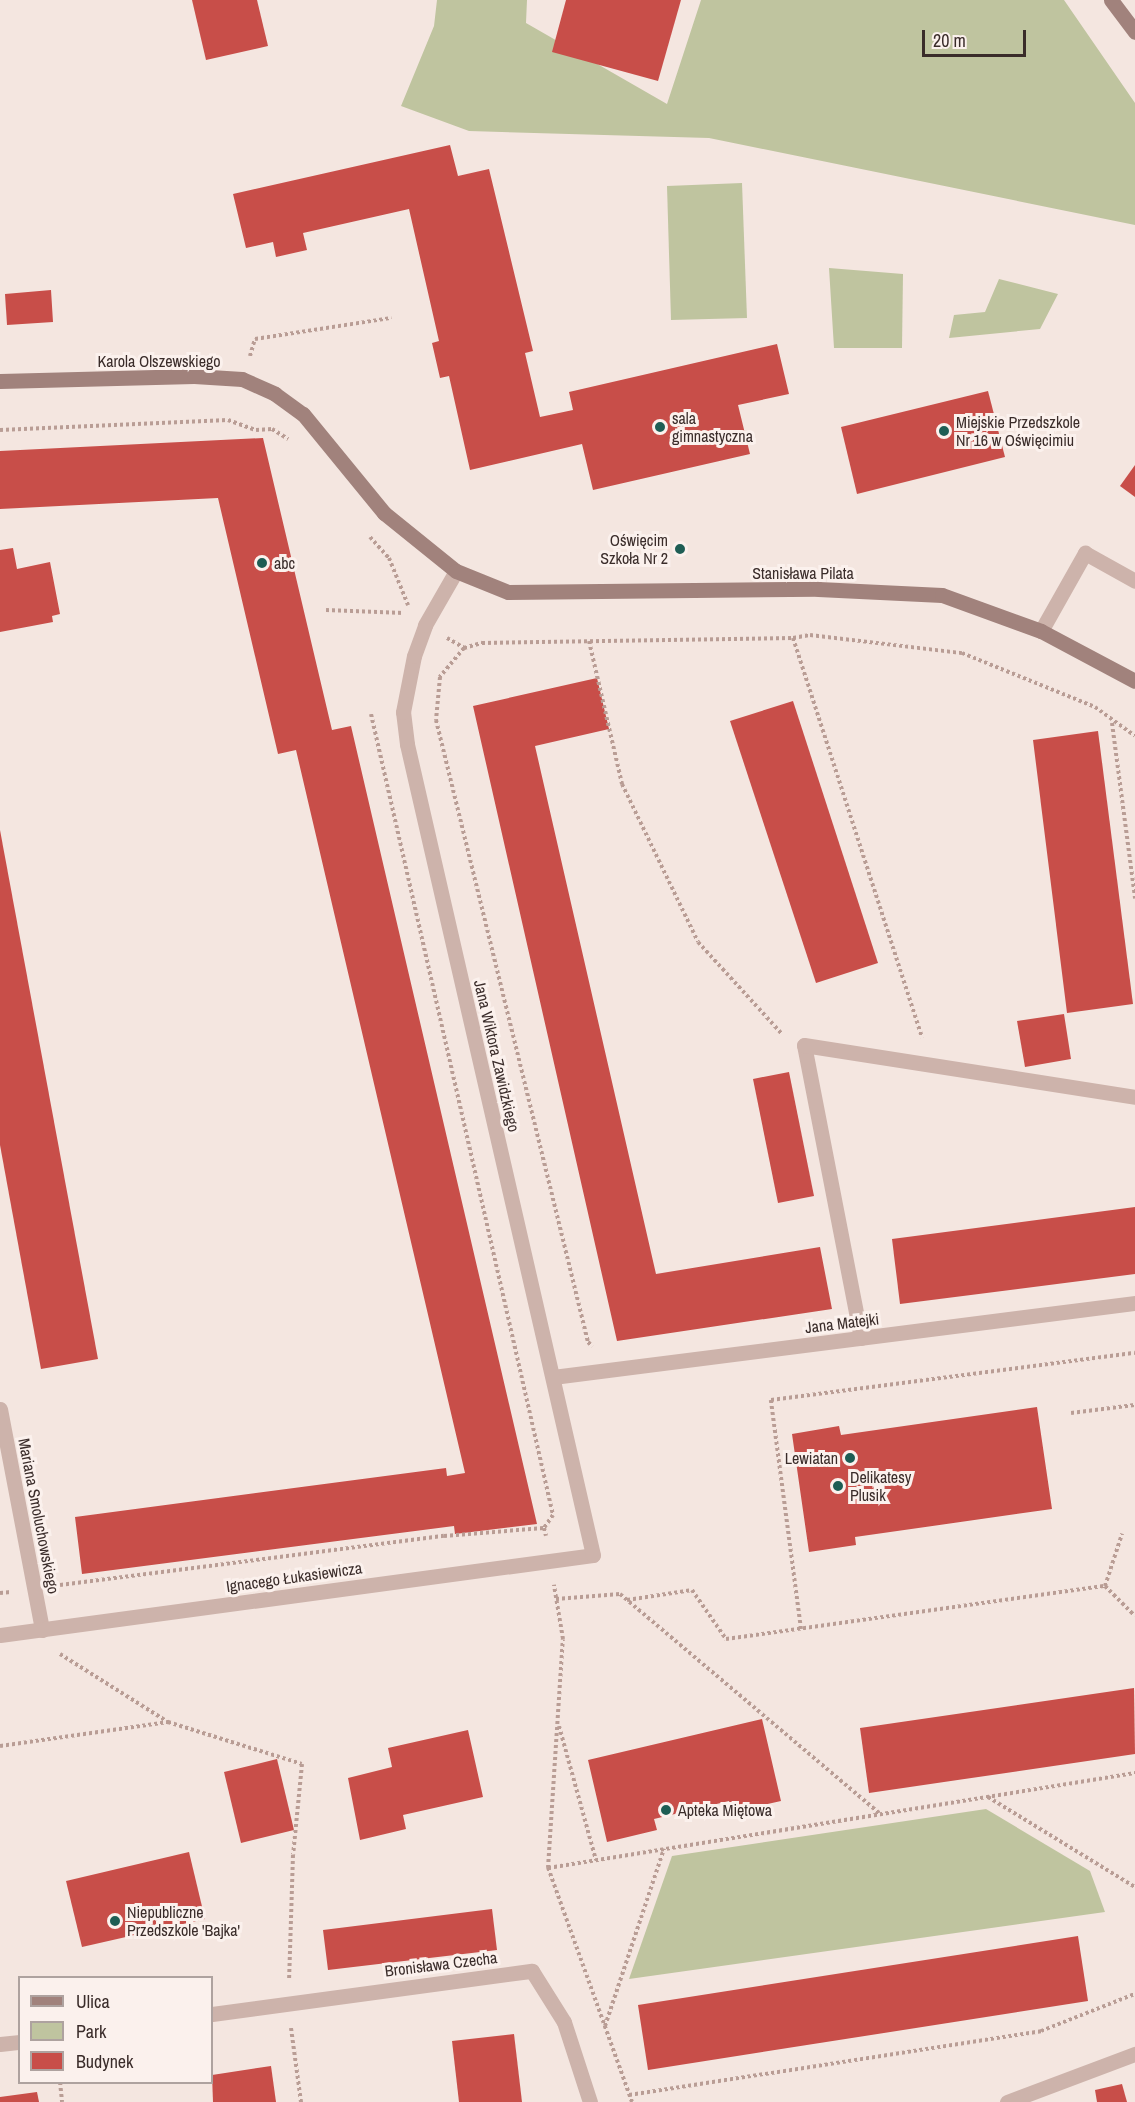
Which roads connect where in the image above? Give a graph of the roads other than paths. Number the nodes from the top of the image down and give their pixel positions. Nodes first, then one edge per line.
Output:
1 (1111, 0) edge
2 (1135, 32) edge
3 (0, 381) edge
4 (456, 571) junction
5 (1135, 581) edge
6 (1041, 631) junction
7 (1135, 681) edge
8 (1135, 1097) edge
9 (1135, 1303) edge
10 (861, 1338) junction
11 (553, 1377) junction
12 (0, 1408) edge
13 (593, 1555) joint
14 (42, 1630) junction
15 (0, 1635) edge
16 (213, 2014) edge
17 (18, 2042) edge
18 (0, 2044) edge
19 (1135, 2054) edge
20 (590, 2102) edge
21 (1007, 2102) edge

1 - 2 street
3 - 4 street, Karola Olszewskiego
4 - 6 street, Stanisława Pilata
4 - 11 street, Jana Wiktora Zawidzkiego
5 - 6 street
6 - 7 street, Stanisława Pilata
8 - 10 street
9 - 10 street, Jana Matejki
10 - 11 street, Jana Matejki
11 - 13 street, Jana Wiktora Zawidzkiego
12 - 14 street, Mariana Smoluchowskiego
13 - 14 street, Ignacego Łukasiewicza
14 - 15 street, Ignacego Łukasiewicza
16 - 20 street, Bronisława Czecha
17 - 18 street
19 - 21 street

